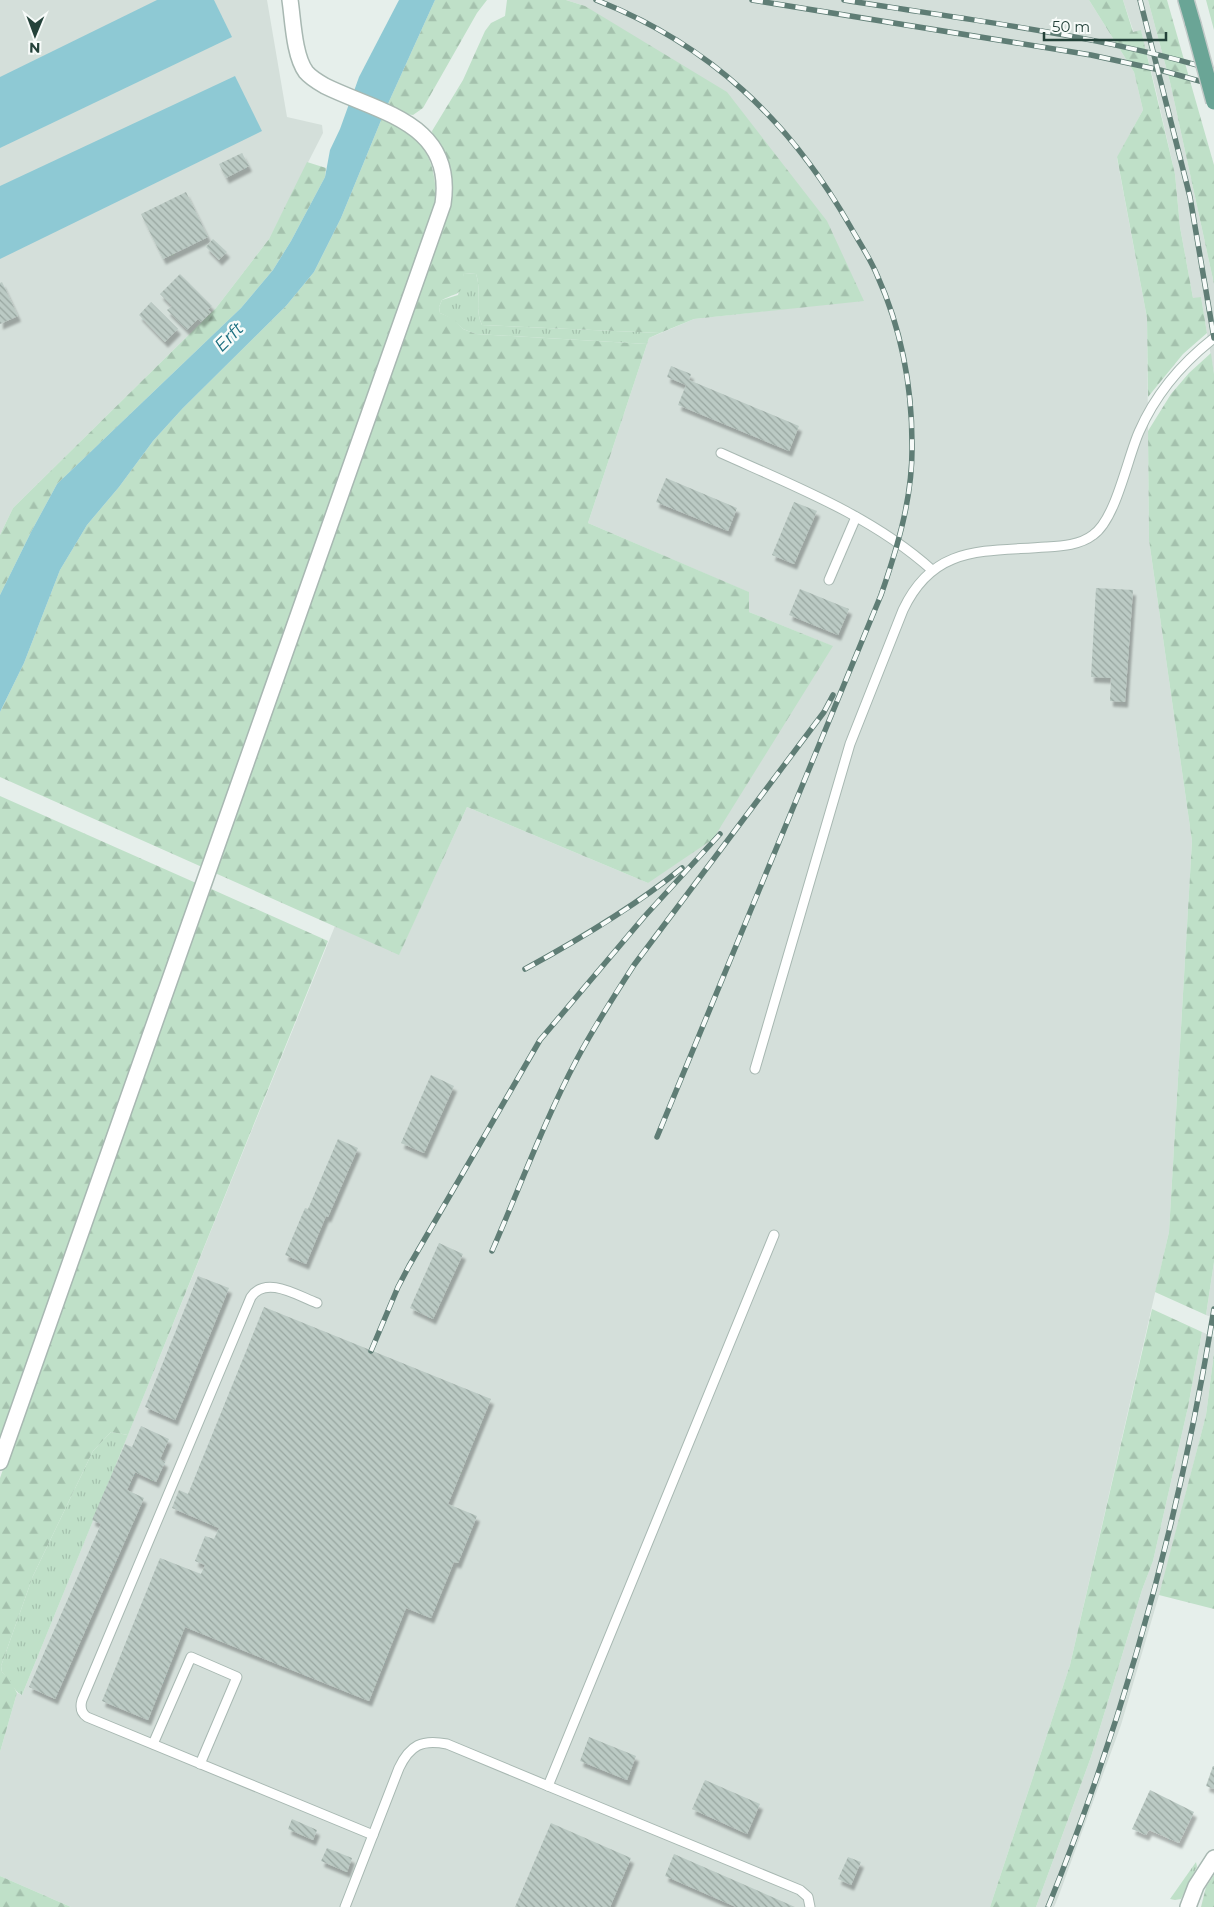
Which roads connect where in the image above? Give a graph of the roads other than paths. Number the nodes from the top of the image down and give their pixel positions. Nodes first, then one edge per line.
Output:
1 (290, 0) edge
2 (1186, 0) edge
3 (1214, 102) edge
4 (1214, 338) edge
5 (721, 453) dead end
6 (856, 517) junction
7 (932, 570) junction
8 (829, 580) dead end
9 (755, 1069) dead end
10 (774, 1235) dead end
11 (317, 1303) dead end
12 (0, 1462) edge
13 (153, 1744) junction
14 (200, 1764) junction
15 (548, 1786) junction
16 (373, 1835) junction
17 (1214, 1858) edge
18 (345, 1907) edge
19 (810, 1907) edge
20 (1188, 1907) edge

1 - 12 street
2 - 3 main road, bridge
4 - 7 lane
5 - 6 lane
6 - 7 lane
6 - 8 lane
7 - 9 lane
10 - 15 lane
11 - 13 lane
13 - 14 lane
13 - 14 lane
14 - 16 lane
15 - 16 lane
15 - 19 lane
16 - 18 lane
17 - 20 street

